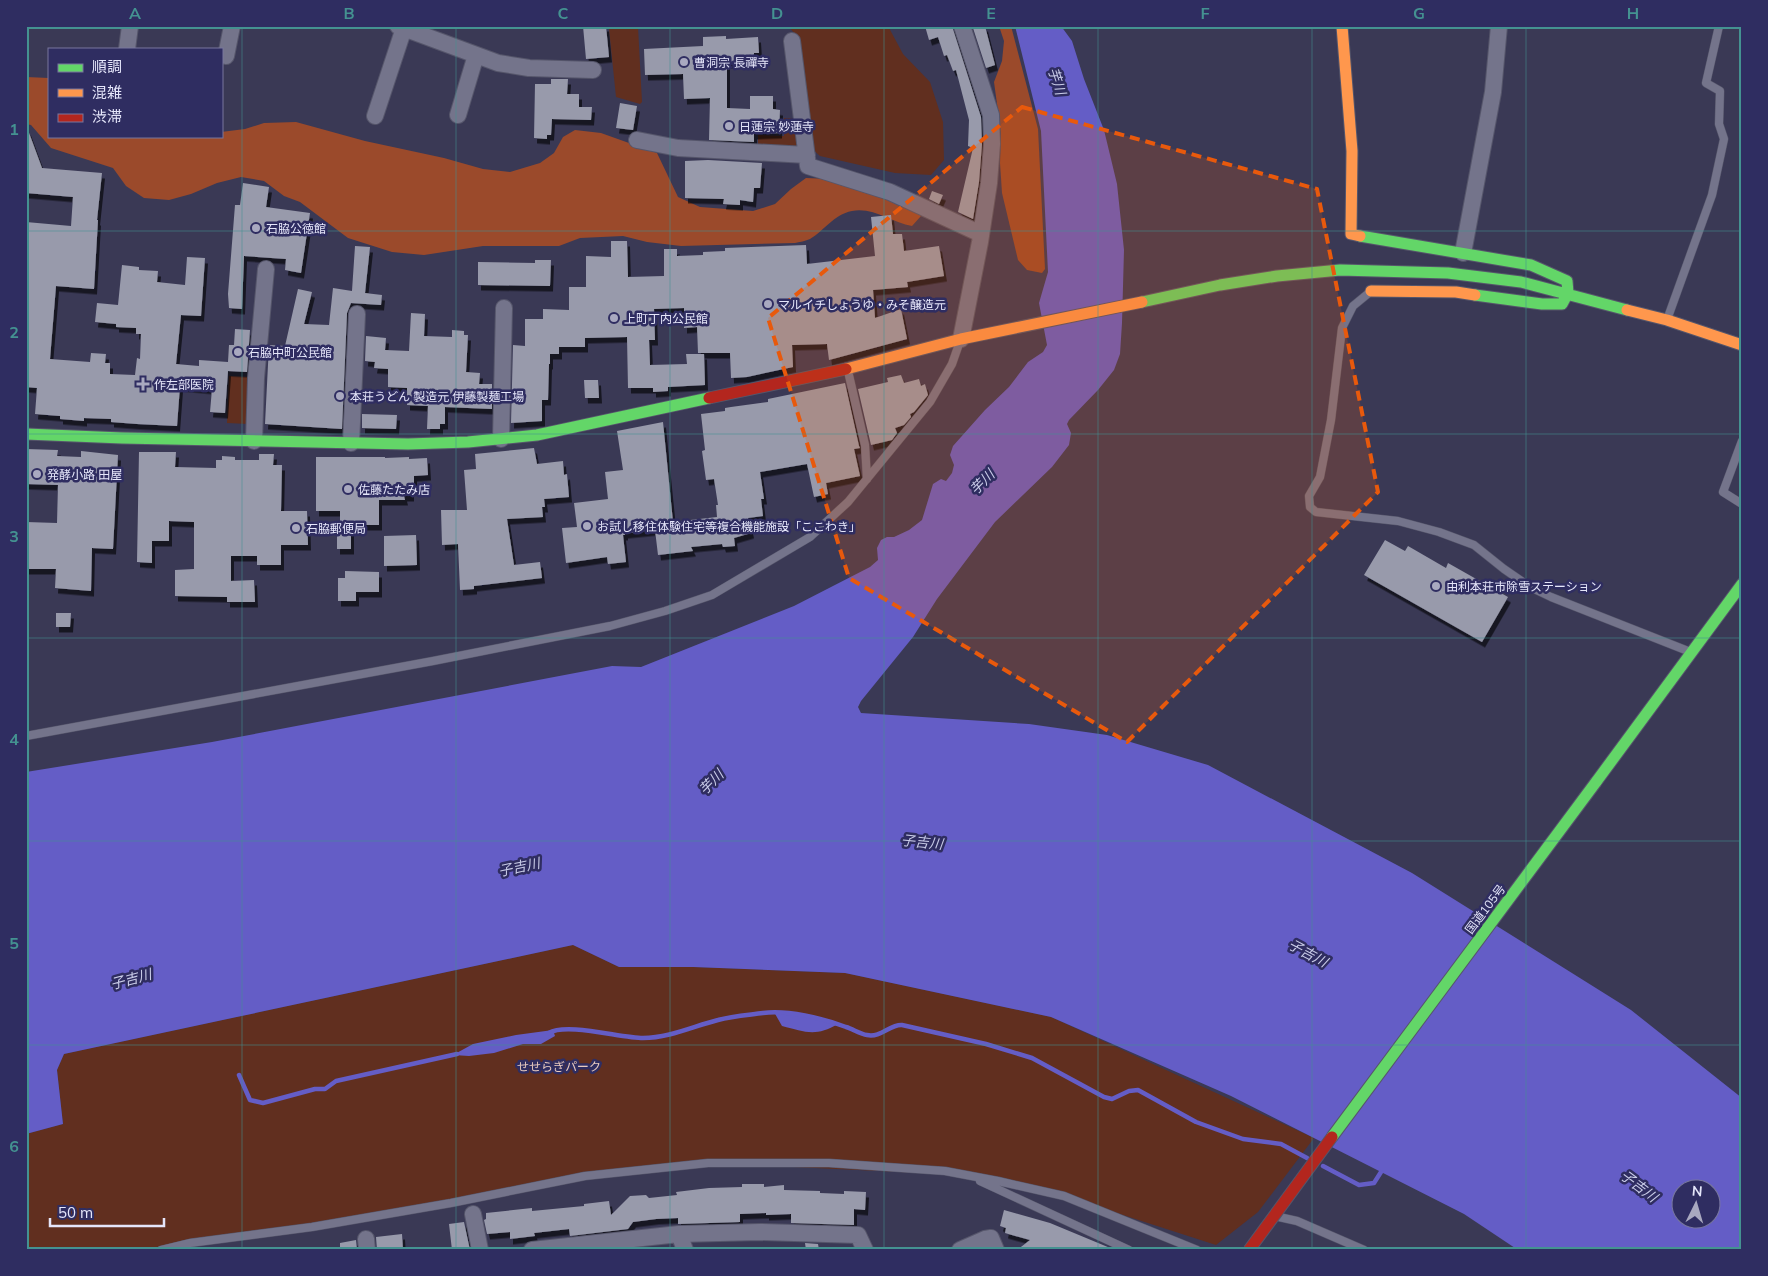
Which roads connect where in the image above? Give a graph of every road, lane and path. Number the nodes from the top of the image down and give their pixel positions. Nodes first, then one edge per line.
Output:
1 (130, 26) edge
2 (232, 26) edge
3 (962, 26) edge
4 (1342, 26) edge
5 (1499, 26) edge
6 (1719, 26) edge
7 (401, 27) edge
8 (792, 41) dead end
9 (127, 48) edge
10 (476, 55) junction
11 (226, 56) dead end
12 (593, 70) dead end
13 (458, 115) dead end
14 (374, 116) dead end
15 (637, 140) dead end
16 (807, 155) junction
17 (981, 234) junction
18 (1463, 253) junction
19 (266, 269) dead end
20 (1371, 291) joint
21 (1568, 293) junction
22 (504, 308) dead end
23 (357, 314) dead end
24 (1667, 320) junction
25 (961, 339) junction
26 (1742, 345) edge
27 (847, 369) junction
28 (26, 434) edge
29 (501, 439) junction
30 (254, 441) junction
31 (1742, 441) edge
32 (351, 443) junction
33 (867, 479) junction
34 (1742, 504) edge
35 (1742, 584) edge
36 (1692, 652) junction
37 (26, 736) edge
38 (964, 1175) junction
39 (473, 1214) dead end
40 (1266, 1214) dead end
41 (679, 1234) junction
42 (161, 1250) edge
43 (480, 1250) edge
44 (532, 1250) edge
45 (685, 1250) edge
46 (865, 1250) edge
47 (960, 1250) edge
48 (996, 1250) edge
49 (1129, 1250) edge
50 (1197, 1250) edge
51 (1249, 1250) edge
52 (1364, 1250) edge

1 - 9 street
2 - 11 street
3 - 17 street
4 - 18 main road
5 - 18 street
6 - 24 lane
7 - 10 street
7 - 14 street
8 - 16 street
10 - 12 street
10 - 13 street
15 - 16 street
16 - 17 street
17 - 25 street
18 - 21 main road
19 - 30 street
20 - 21 main road
20 - 36 lane
21 - 24 main road
21 - 25 main road
22 - 29 street
23 - 32 street
24 - 26 main road
25 - 27 main road
25 - 33 lane
27 - 29 main road
27 - 33 lane
28 - 30 main road
29 - 32 main road
30 - 32 main road
31 - 34 lane
33 - 37 lane
35 - 36 main road, 国道105号
36 - 51 main road, 国道105号, bridge
38 - 42 lane
38 - 49 lane
38 - 50 lane
39 - 43 street
40 - 52 lane
41 - 44 street
41 - 45 street
41 - 46 street
47 - 48 street

